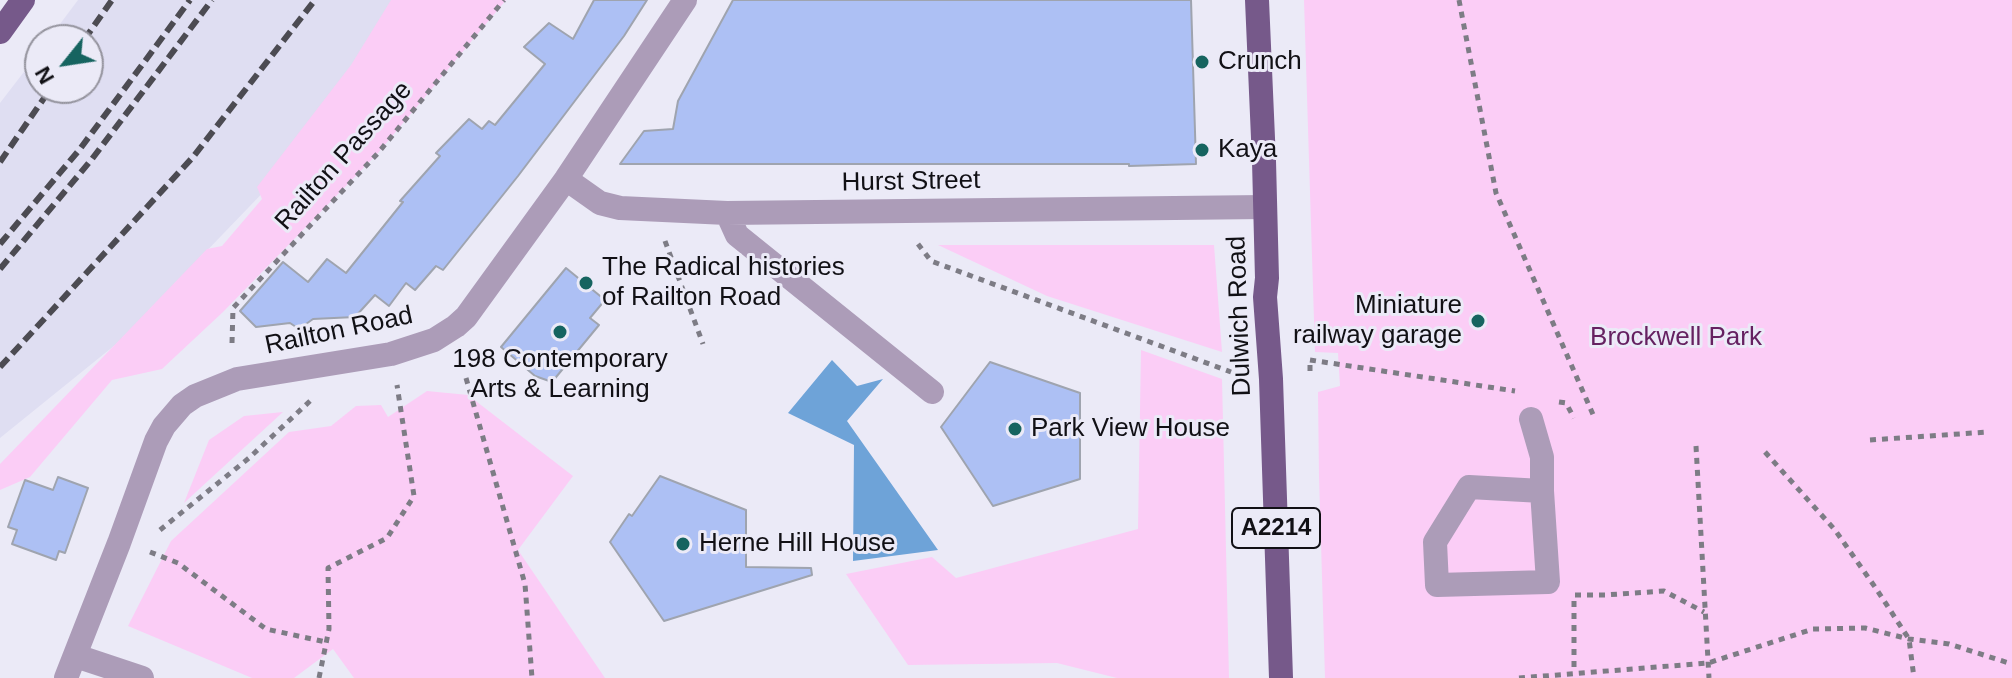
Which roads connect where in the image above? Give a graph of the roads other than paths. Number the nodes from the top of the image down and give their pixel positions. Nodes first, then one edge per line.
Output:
1 (23, 0) edge
2 (685, 0) edge
3 (1257, 0) edge
4 (0, 32) edge
5 (566, 179) junction
6 (1264, 207) junction
7 (727, 213) junction
8 (932, 392) dead end
9 (1531, 419) dead end
10 (1542, 491) junction
11 (71, 667) edge
12 (142, 678) edge
13 (1281, 678) edge

1 - 4 main road
2 - 5 street, Railton Road
3 - 6 main road, Dulwich Road / A2214
5 - 7 street, Hurst Street
5 - 11 street, Railton Road
6 - 7 street, Hurst Street
6 - 13 main road, Dulwich Road / A2214
7 - 8 street
9 - 10 street
10 - 10 street
11 - 12 street

